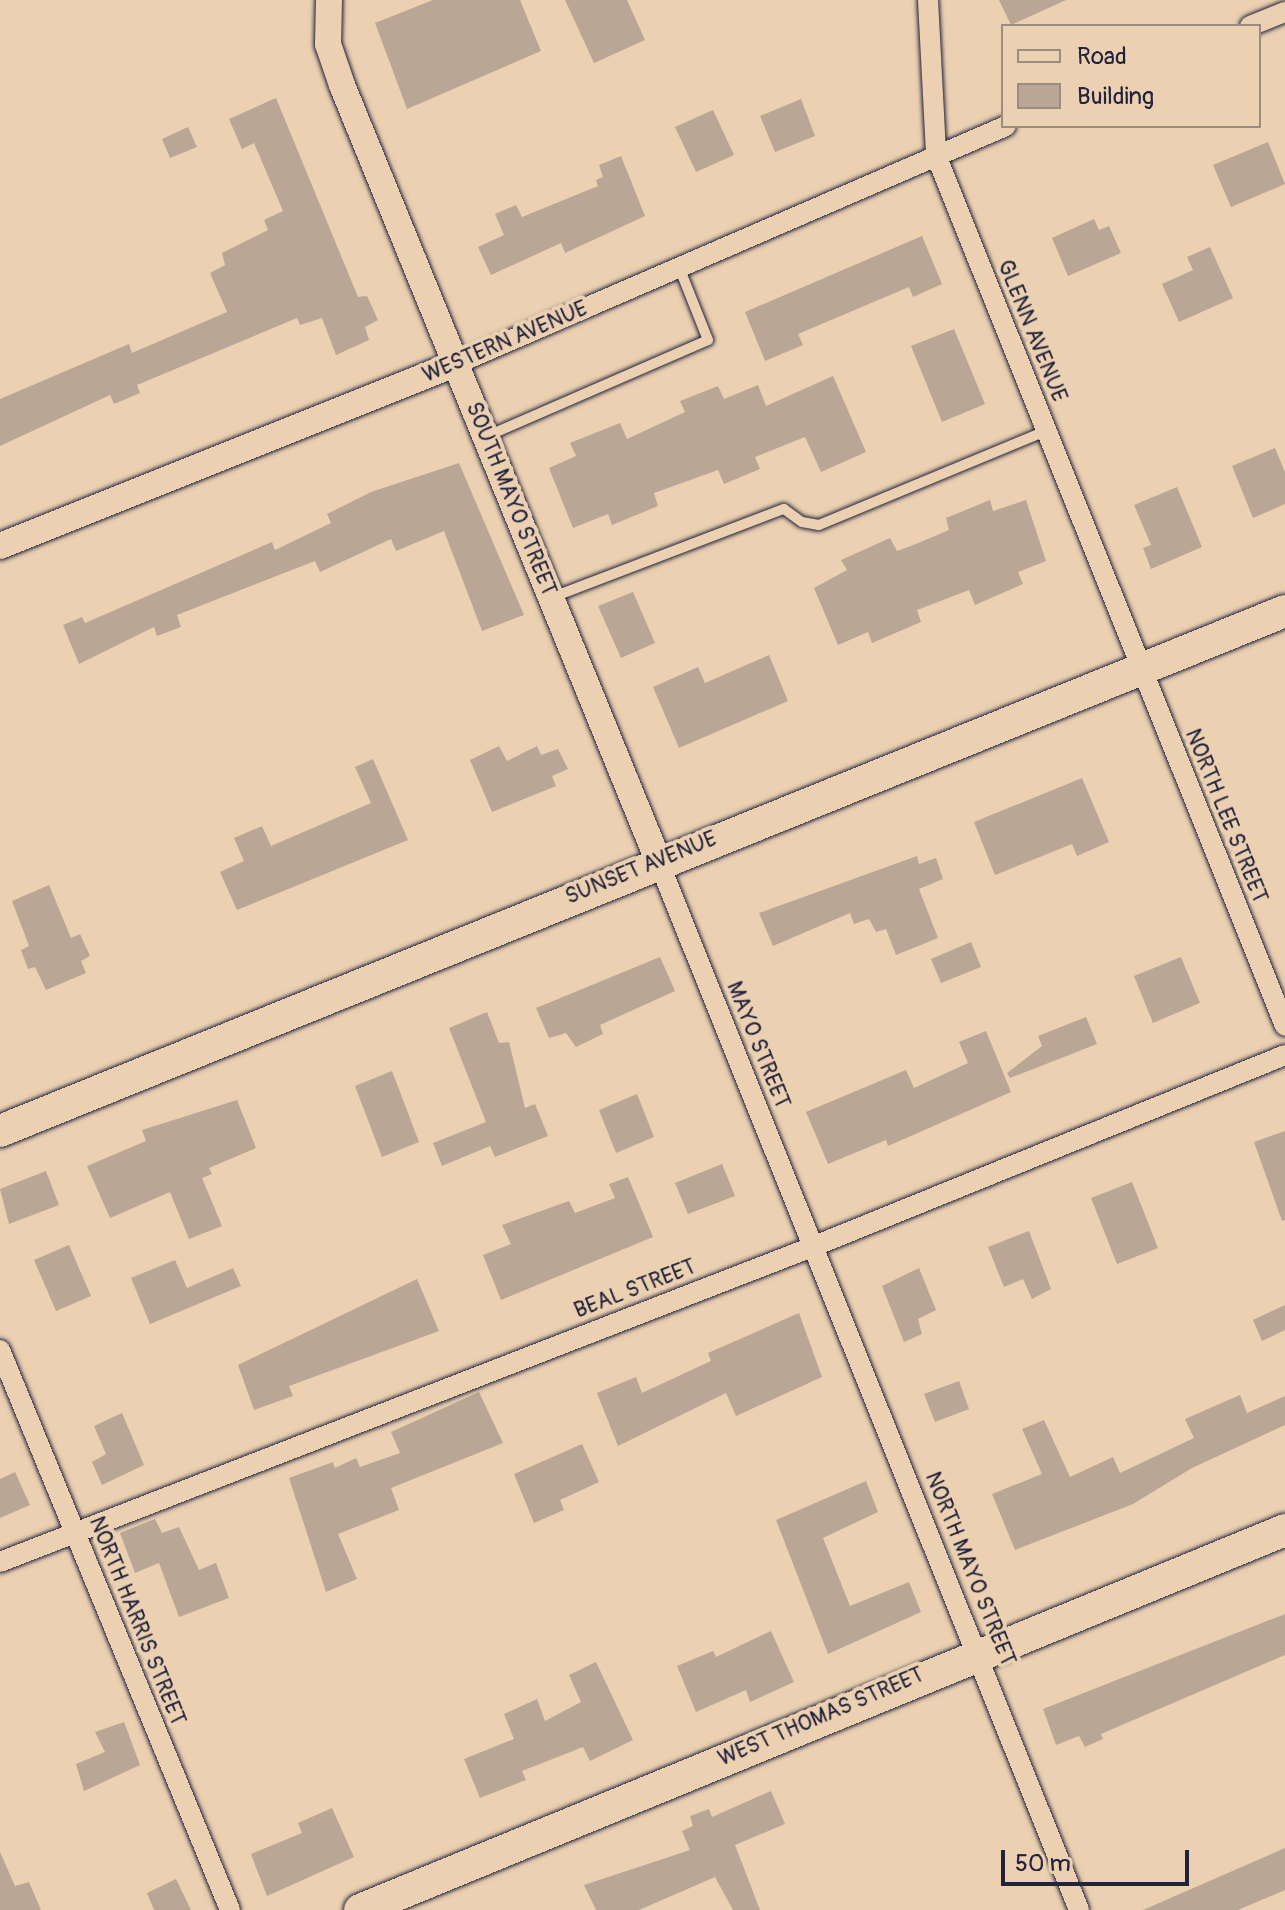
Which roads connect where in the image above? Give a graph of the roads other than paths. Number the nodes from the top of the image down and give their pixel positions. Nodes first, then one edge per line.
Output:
1 (329, 0) edge
2 (928, 0) edge
3 (1285, 12) edge
4 (1255, 24) edge
5 (1001, 128) edge
6 (936, 155) junction
7 (679, 267) junction
8 (456, 364) junction
9 (1046, 431) junction
10 (485, 437) junction
11 (0, 546) edge
12 (551, 598) junction
13 (1285, 611) edge
14 (1140, 669) junction
15 (658, 860) junction
16 (1285, 1026) edge
17 (1285, 1055) edge
18 (0, 1131) edge
19 (812, 1247) junction
20 (0, 1350) edge
21 (1285, 1530) edge
22 (74, 1532) junction
23 (0, 1562) edge
24 (978, 1651) junction
25 (230, 1910) edge
26 (360, 1910) edge
27 (1079, 1910) edge

1 - 8 street, SOUTH MAYO STREET
2 - 6 street, GLENN AVENUE
3 - 4 street
5 - 6 street, WESTERN AVENUE
6 - 7 street, WESTERN AVENUE
6 - 9 street, GLENN AVENUE
7 - 8 street, WESTERN AVENUE
7 - 10 lane
8 - 10 street, SOUTH MAYO STREET
8 - 11 street, WESTERN AVENUE
9 - 12 lane
9 - 14 street, GLENN AVENUE
10 - 12 street, SOUTH MAYO STREET
12 - 15 street, SOUTH MAYO STREET
13 - 14 main road, SUNSET AVENUE
14 - 15 main road, SUNSET AVENUE
14 - 16 street, NORTH LEE STREET
15 - 18 main road, SUNSET AVENUE
15 - 19 street, MAYO STREET
17 - 19 street, BEAL STREET
19 - 22 street, BEAL STREET
19 - 24 street, NORTH MAYO STREET
20 - 22 street, NORTH HARRIS STREET
21 - 24 main road, WEST THOMAS STREET
22 - 23 street, BEAL STREET
22 - 25 street, NORTH HARRIS STREET
24 - 26 main road, WEST THOMAS STREET
24 - 27 street, NORTH MAYO STREET

